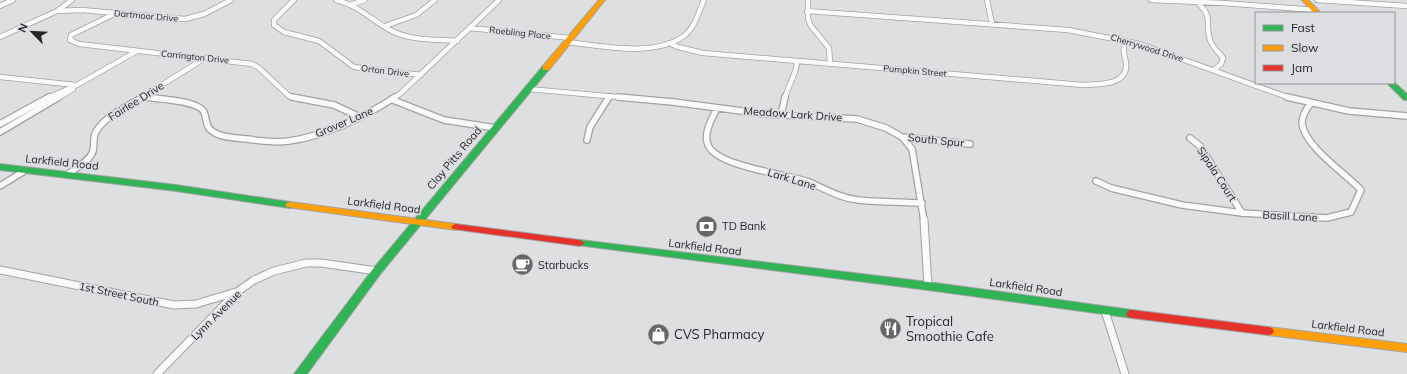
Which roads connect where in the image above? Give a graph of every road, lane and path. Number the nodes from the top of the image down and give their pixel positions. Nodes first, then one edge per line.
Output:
1 (13, 0) edge
2 (72, 0) edge
3 (231, 0) edge
4 (294, 0) edge
5 (336, 0) edge
6 (365, 0) edge
7 (436, 0) edge
8 (499, 0) edge
9 (602, 0) edge
10 (704, 0) edge
11 (808, 0) edge
12 (987, 0) edge
13 (1151, 0) edge
14 (1305, 0) edge
15 (1317, 0) edge
16 (1197, 2) junction
17 (352, 4) junction
18 (0, 6) edge
19 (1407, 6) edge
20 (56, 11) junction
21 (807, 11) junction
22 (1317, 11) edge
23 (116, 13) junction
24 (992, 24) junction
25 (384, 26) junction
26 (469, 28) junction
27 (0, 37) edge
28 (569, 40) junction
29 (457, 41) junction
30 (1126, 41) junction
31 (669, 43) junction
32 (137, 51) junction
33 (206, 58) junction
34 (797, 61) junction
35 (830, 64) junction
36 (1214, 70) junction
37 (421, 75) junction
38 (0, 76) edge
39 (1392, 84) edge
40 (77, 85) junction
41 (528, 89) junction
42 (609, 96) junction
43 (144, 97) junction
44 (1407, 98) edge
45 (393, 100) junction
46 (1310, 103) junction
47 (717, 108) junction
48 (781, 115) junction
49 (1407, 116) edge
50 (360, 117) junction
51 (0, 124) edge
52 (496, 128) junction
53 (0, 132) edge
54 (902, 137) junction
55 (1190, 138) dead end
56 (587, 140) dead end
57 (970, 144) dead end
58 (0, 167) edge
59 (26, 170) junction
60 (68, 174) junction
61 (1096, 182) dead end
62 (0, 186) edge
63 (922, 203) junction
64 (1242, 213) junction
65 (417, 222) junction
66 (0, 270) edge
67 (377, 271) junction
68 (928, 286) junction
69 (237, 292) junction
70 (1105, 311) junction
71 (1407, 348) edge
72 (157, 374) edge
73 (300, 374) edge
74 (1125, 374) edge

1 - 18 street
2 - 20 street
3 - 23 street, Dartmoor Drive
4 - 37 street, Orton Drive
5 - 17 street
6 - 17 street
7 - 25 street
8 - 26 street, Grover Lane
9 - 28 main road, Clay Pitts Road
10 - 31 street
11 - 21 street
12 - 24 street
13 - 16 street
14 - 22 main road
15 - 19 street
16 - 22 street
16 - 36 street
17 - 25 street
20 - 23 street, Dartmoor Drive
20 - 27 street
21 - 24 street, Cherrywood Drive
21 - 35 street
23 - 32 street, Carrington Drive
24 - 30 street, Cherrywood Drive
25 - 29 street
26 - 28 street, Roebling Place
26 - 29 street, Grover Lane
28 - 31 street, Roebling Place
28 - 41 main road, Clay Pitts Road
29 - 37 street, Grover Lane
30 - 35 street, Pumpkin Street
30 - 36 street, Cherrywood Drive
31 - 34 street, Pumpkin Street
32 - 33 street, Carrington Drive
32 - 40 street
33 - 43 street, Fairlee Drive
33 - 50 street, Carrington Drive
34 - 35 street, Pumpkin Street
34 - 48 street
36 - 46 street, Cherrywood Drive
37 - 45 street, Grover Lane
38 - 40 street
39 - 44 main road
40 - 51 street
40 - 53 street
41 - 42 street, Meadow Lark Drive
41 - 52 main road, Clay Pitts Road
42 - 47 street, Meadow Lark Drive
42 - 56 street
43 - 50 street, Grover Lane
43 - 60 street, Fairlee Drive
45 - 50 street, Grover Lane
45 - 52 street
46 - 49 street, Cherrywood Drive
46 - 64 street, Basill Lane
47 - 48 street, Meadow Lark Drive
47 - 63 street, Lark Lane
48 - 54 street, Meadow Lark Drive
52 - 65 main road, Clay Pitts Road
54 - 57 street, South Spur
54 - 63 street, Meadow Lark Drive
55 - 64 street, Sipala Court
58 - 59 main road, Larkfield Road
59 - 60 main road, Larkfield Road
59 - 62 street
60 - 65 main road, Larkfield Road
61 - 64 street, Basill Lane
63 - 68 street, Meadow Lark Drive
65 - 67 main road, Clay Pitts Road
65 - 68 main road, Larkfield Road
66 - 69 street, 1st Street South
67 - 69 street, Lynn Avenue
67 - 73 main road, Clay Pitts Road
68 - 70 main road, Larkfield Road
69 - 72 street, Lynn Avenue
70 - 71 main road, Larkfield Road
70 - 74 street

